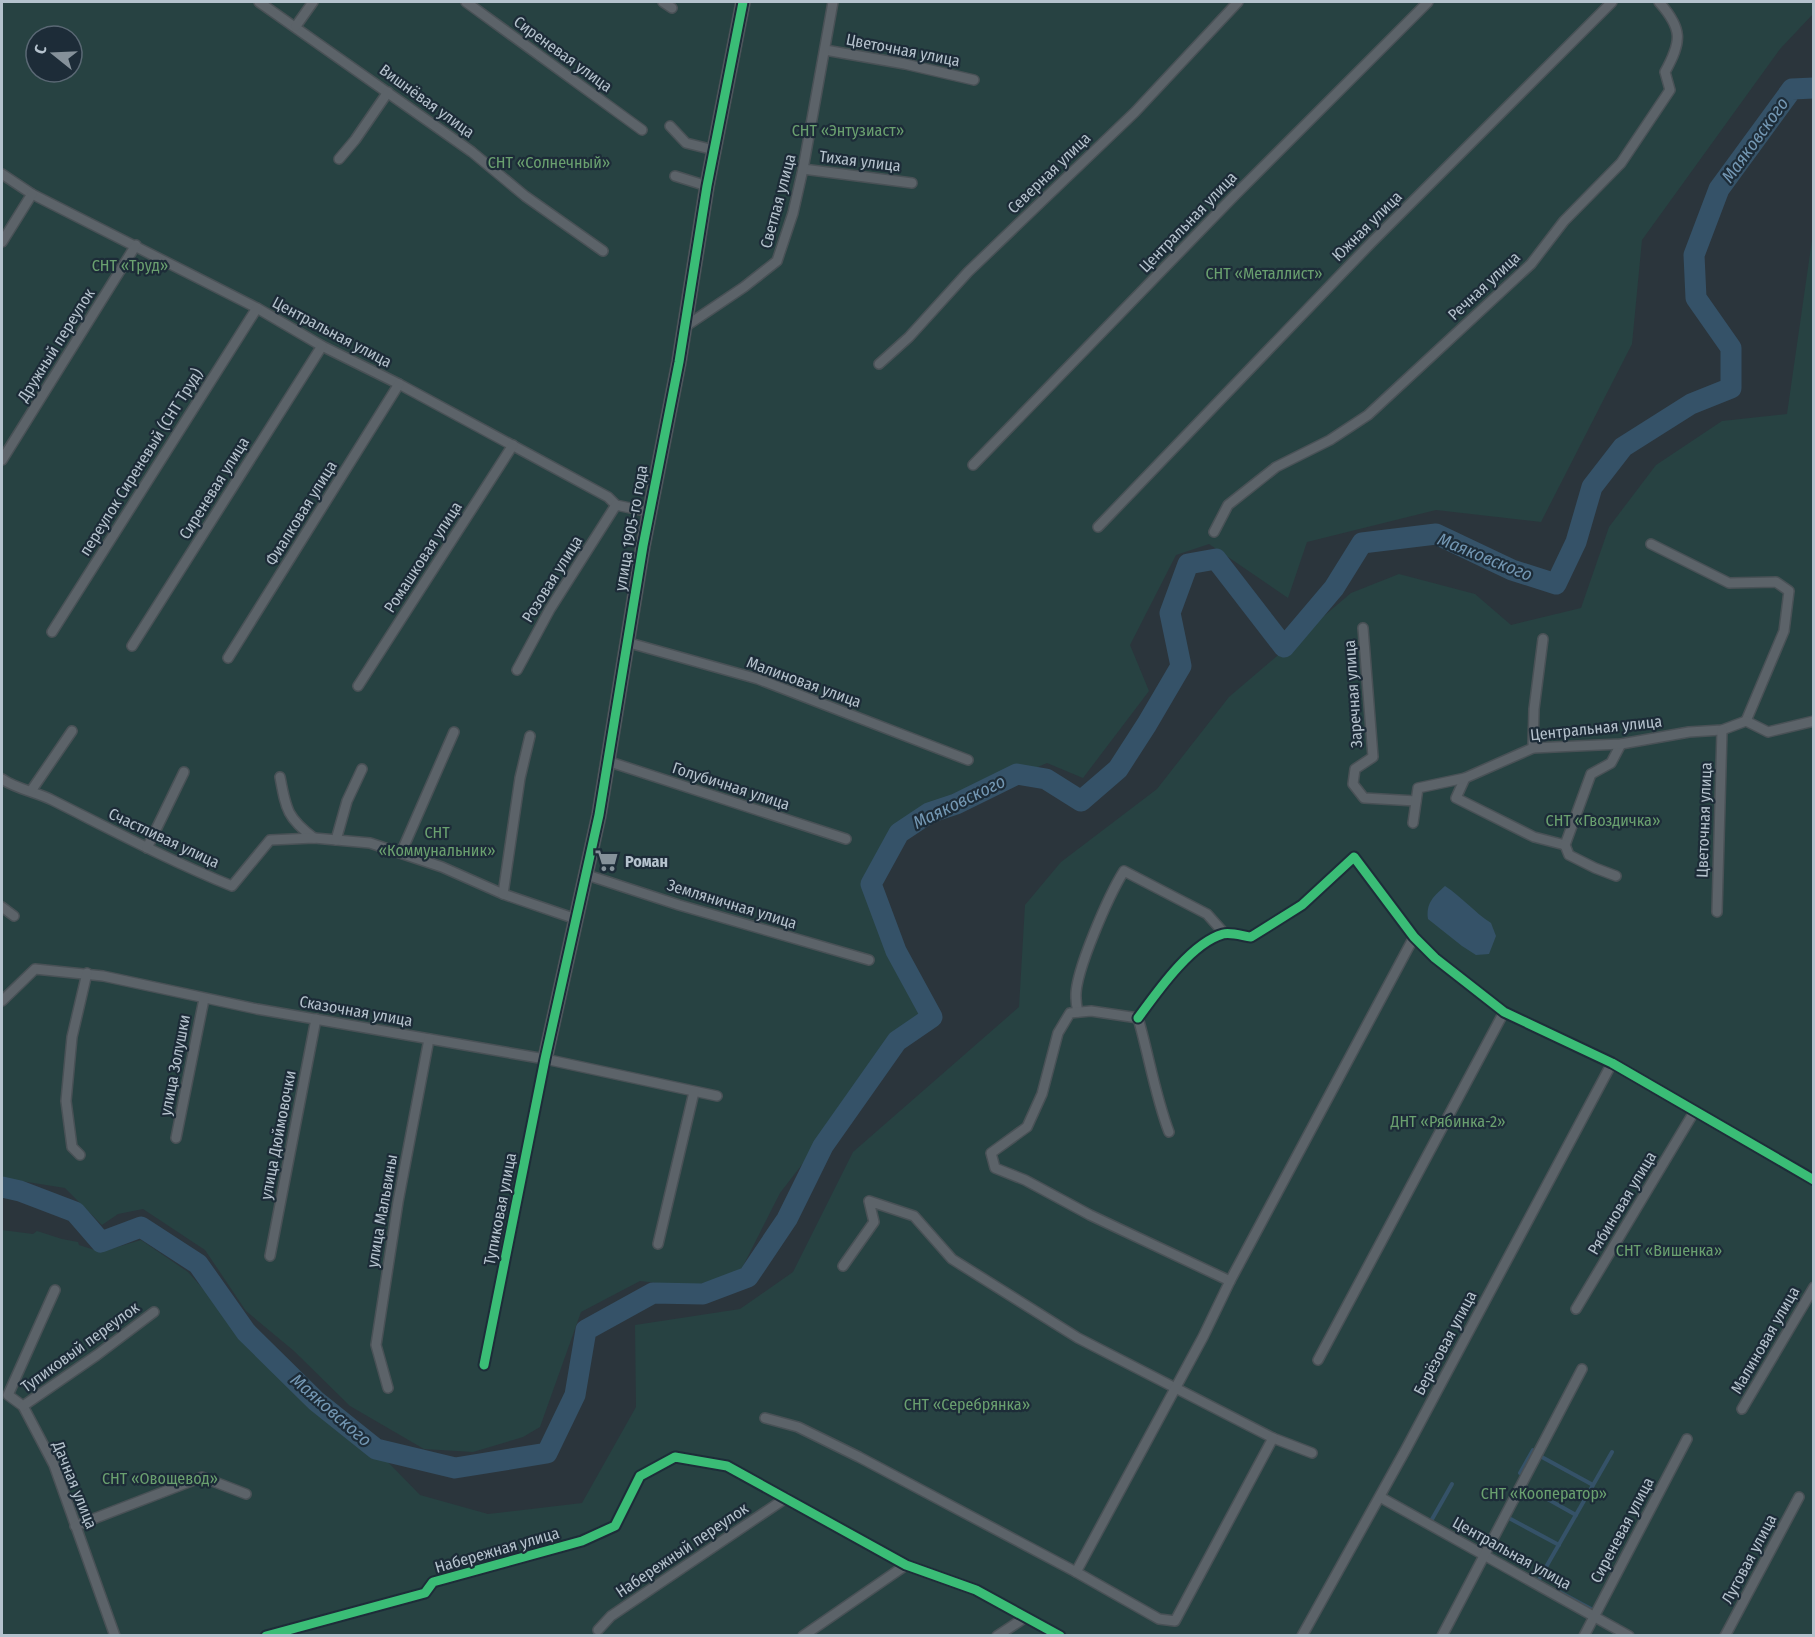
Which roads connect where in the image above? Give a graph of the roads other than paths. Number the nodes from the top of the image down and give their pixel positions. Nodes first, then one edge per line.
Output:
1 (260, 2) edge
2 (313, 2) edge
3 (466, 2) edge
4 (663, 2) edge
5 (743, 2) edge
6 (832, 2) edge
7 (1238, 2) edge
8 (1428, 2) edge
9 (1612, 2) edge
10 (1659, 2) edge
11 (672, 8) dead end
12 (296, 27) junction
13 (825, 50) junction
14 (974, 80) dead end
15 (388, 92) junction
16 (670, 126) dead end
17 (642, 130) dead end
18 (714, 150) junction
19 (339, 159) dead end
20 (803, 169) junction
21 (2, 174) edge
22 (675, 176) dead end
23 (912, 183) dead end
24 (707, 186) junction
25 (32, 194) junction
26 (2, 242) edge
27 (136, 245) junction
28 (603, 251) dead end
29 (257, 308) junction
30 (686, 326) junction
31 (322, 345) junction
32 (879, 364) dead end
33 (399, 384) junction
34 (513, 445) junction
35 (2, 460) edge
36 (973, 465) dead end
37 (616, 506) junction
38 (649, 512) junction
39 (1098, 527) dead end
40 (1214, 532) dead end
41 (1651, 544) dead end
42 (1364, 628) dead end
43 (52, 632) dead end
44 (1543, 639) dead end
45 (626, 642) junction
46 (132, 646) dead end
47 (228, 658) dead end
48 (517, 670) dead end
49 (358, 686) dead end
50 (1746, 721) junction
51 (1814, 721) edge
52 (1722, 730) junction
53 (72, 732) dead end
54 (454, 732) dead end
55 (530, 736) dead end
56 (1621, 744) junction
57 (1533, 747) junction
58 (968, 760) dead end
59 (607, 761) junction
60 (362, 769) dead end
61 (184, 772) dead end
62 (280, 777) dead end
63 (1465, 778) junction
64 (5, 781) edge
65 (31, 791) junction
66 (2, 792) edge
67 (1416, 801) junction
68 (1413, 824) dead end
69 (314, 838) junction
70 (846, 839) dead end
71 (336, 840) junction
72 (1565, 845) junction
73 (147, 848) junction
74 (401, 853) junction
75 (587, 875) junction
76 (1616, 876) dead end
77 (503, 894) junction
78 (2, 907) edge
79 (1717, 912) dead end
80 (14, 916) dead end
81 (576, 918) junction
82 (1224, 933) junction
83 (1414, 937) junction
84 (869, 960) dead end
85 (87, 973) junction
86 (204, 999) junction
87 (2, 1001) edge
88 (1078, 1012) junction
89 (1504, 1012) junction
90 (1138, 1018) junction
91 (316, 1019) junction
92 (429, 1039) junction
93 (545, 1059) junction
94 (1612, 1063) junction
95 (694, 1092) junction
96 (717, 1096) dead end
97 (1694, 1112) junction
98 (1169, 1132) dead end
99 (176, 1138) dead end
100 (80, 1155) dead end
101 (1814, 1180) edge
102 (658, 1244) dead end
103 (270, 1256) dead end
104 (843, 1266) dead end
105 (1230, 1281) junction
106 (1814, 1287) edge
107 (55, 1290) dead end
108 (1576, 1309) dead end
109 (154, 1312) dead end
110 (1318, 1360) dead end
111 (484, 1365) dead end
112 (1582, 1369) dead end
113 (388, 1388) dead end
114 (1174, 1388) junction
115 (23, 1406) junction
116 (1742, 1408) dead end
117 (765, 1418) dead end
118 (1273, 1438) junction
119 (1687, 1439) dead end
120 (1312, 1453) dead end
121 (246, 1494) dead end
122 (1380, 1497) junction
123 (1799, 1497) dead end
124 (786, 1498) junction
125 (75, 1526) junction
126 (1483, 1555) junction
127 (906, 1565) junction
128 (1076, 1572) junction
129 (1594, 1616) junction
130 (1026, 1617) junction
131 (598, 1630) dead end
132 (115, 1635) edge
133 (266, 1635) edge
134 (803, 1635) edge
135 (997, 1635) edge
136 (1060, 1635) edge
137 (1302, 1635) edge
138 (1442, 1635) edge
139 (1584, 1635) edge
140 (1629, 1635) edge
141 (1725, 1635) edge

1 - 12 street, Вишнёвая улица
2 - 12 street
3 - 17 street, Сиреневая улица
4 - 11 street
5 - 18 street, улица 1905-го года
6 - 13 street, Светлая улица
7 - 32 street, Северная улица
8 - 36 street, Центральная улица
9 - 39 street, Южная улица
10 - 40 street, Речная улица
12 - 15 street, Вишнёвая улица
13 - 14 street, Цветочная улица
13 - 20 street, Светлая улица
15 - 19 street
15 - 28 street, Вишнёвая улица
16 - 18 street
18 - 24 street, улица 1905-го года
20 - 23 street, Тихая улица
20 - 30 street, Светлая улица
21 - 25 street, Центральная улица
22 - 24 street
24 - 30 street, улица 1905-го года
25 - 26 street
25 - 27 street, Центральная улица
27 - 29 street, Центральная улица
27 - 35 street, Дружный переулок
29 - 31 street, Центральная улица
29 - 43 street, переулок Сиреневый (СНТ Труд)
30 - 38 street, улица 1905-го года
31 - 33 street, Центральная улица
31 - 46 street, Сиреневая улица
33 - 34 street, Центральная улица
33 - 47 street, Фиалковая улица
34 - 37 street, Центральная улица
34 - 49 street, Ромашковая улица
37 - 38 street, Центральная улица
37 - 48 street, Розовая улица
38 - 45 street, улица 1905-го года
41 - 50 street
42 - 67 street, Заречная улица
44 - 57 street
45 - 58 street, Малиновая улица
45 - 59 street, улица 1905-го года
50 - 51 street
50 - 52 street, Центральная улица
52 - 56 street, Центральная улица
52 - 79 street, Цветочная улица
53 - 65 street
54 - 74 street
55 - 77 street
56 - 57 street, Центральная улица
56 - 72 street
57 - 63 street, Центральная улица
59 - 70 street, Голубичная улица
59 - 75 street, улица 1905-го года
60 - 71 street
61 - 73 street
62 - 69 street
63 - 67 street, Центральная улица
63 - 72 street
64 - 65 street, Счастливая улица
64 - 66 street
65 - 73 street, Счастливая улица
67 - 68 street
69 - 71 street, Счастливая улица
69 - 73 street, Счастливая улица
71 - 74 street, Счастливая улица
72 - 76 street
74 - 77 street, Счастливая улица
75 - 81 street, улица 1905-го года
75 - 84 street, Земляничная улица
77 - 81 street, Счастливая улица
78 - 80 street
81 - 93 street, улица 1905-го года
82 - 83 street
82 - 88 street
82 - 90 street
83 - 89 street
83 - 105 street
85 - 86 street, Сказочная улица
85 - 87 street, Сказочная улица
85 - 100 street
86 - 91 street, Сказочная улица
86 - 99 street, улица Золушки
88 - 90 street
88 - 105 street
89 - 94 street
89 - 110 street
90 - 98 street
91 - 92 street, Сказочная улица
91 - 103 street, улица Дюймовочки
92 - 93 street, Сказочная улица
92 - 113 street, улица Мальвины
93 - 95 street, Сказочная улица
93 - 111 street, Тупиковая улица
94 - 97 street
94 - 122 street, Берёзовая улица
95 - 96 street, Сказочная улица
95 - 102 street
97 - 101 street
97 - 108 street, Рябиновая улица
104 - 114 street
105 - 114 street
106 - 116 street, Малиновая улица
107 - 115 street, Дачная улица
109 - 115 street, Тупиковый переулок
112 - 126 street
114 - 118 street
114 - 128 street
115 - 125 street, Дачная улица
117 - 128 street
118 - 120 street
118 - 128 street
119 - 129 street, Сиреневая улица
121 - 125 street
122 - 126 street, Центральная улица
122 - 137 street, Берёзовая улица
123 - 141 street, Луговая улица
124 - 127 street
124 - 131 street, Набережный переулок
124 - 133 street, Набережная улица
125 - 132 street, Дачная улица
126 - 129 street, Центральная улица
126 - 138 street
127 - 130 street
127 - 134 street
129 - 139 street, Сиреневая улица
129 - 140 street, Центральная улица
130 - 135 street
130 - 136 street

